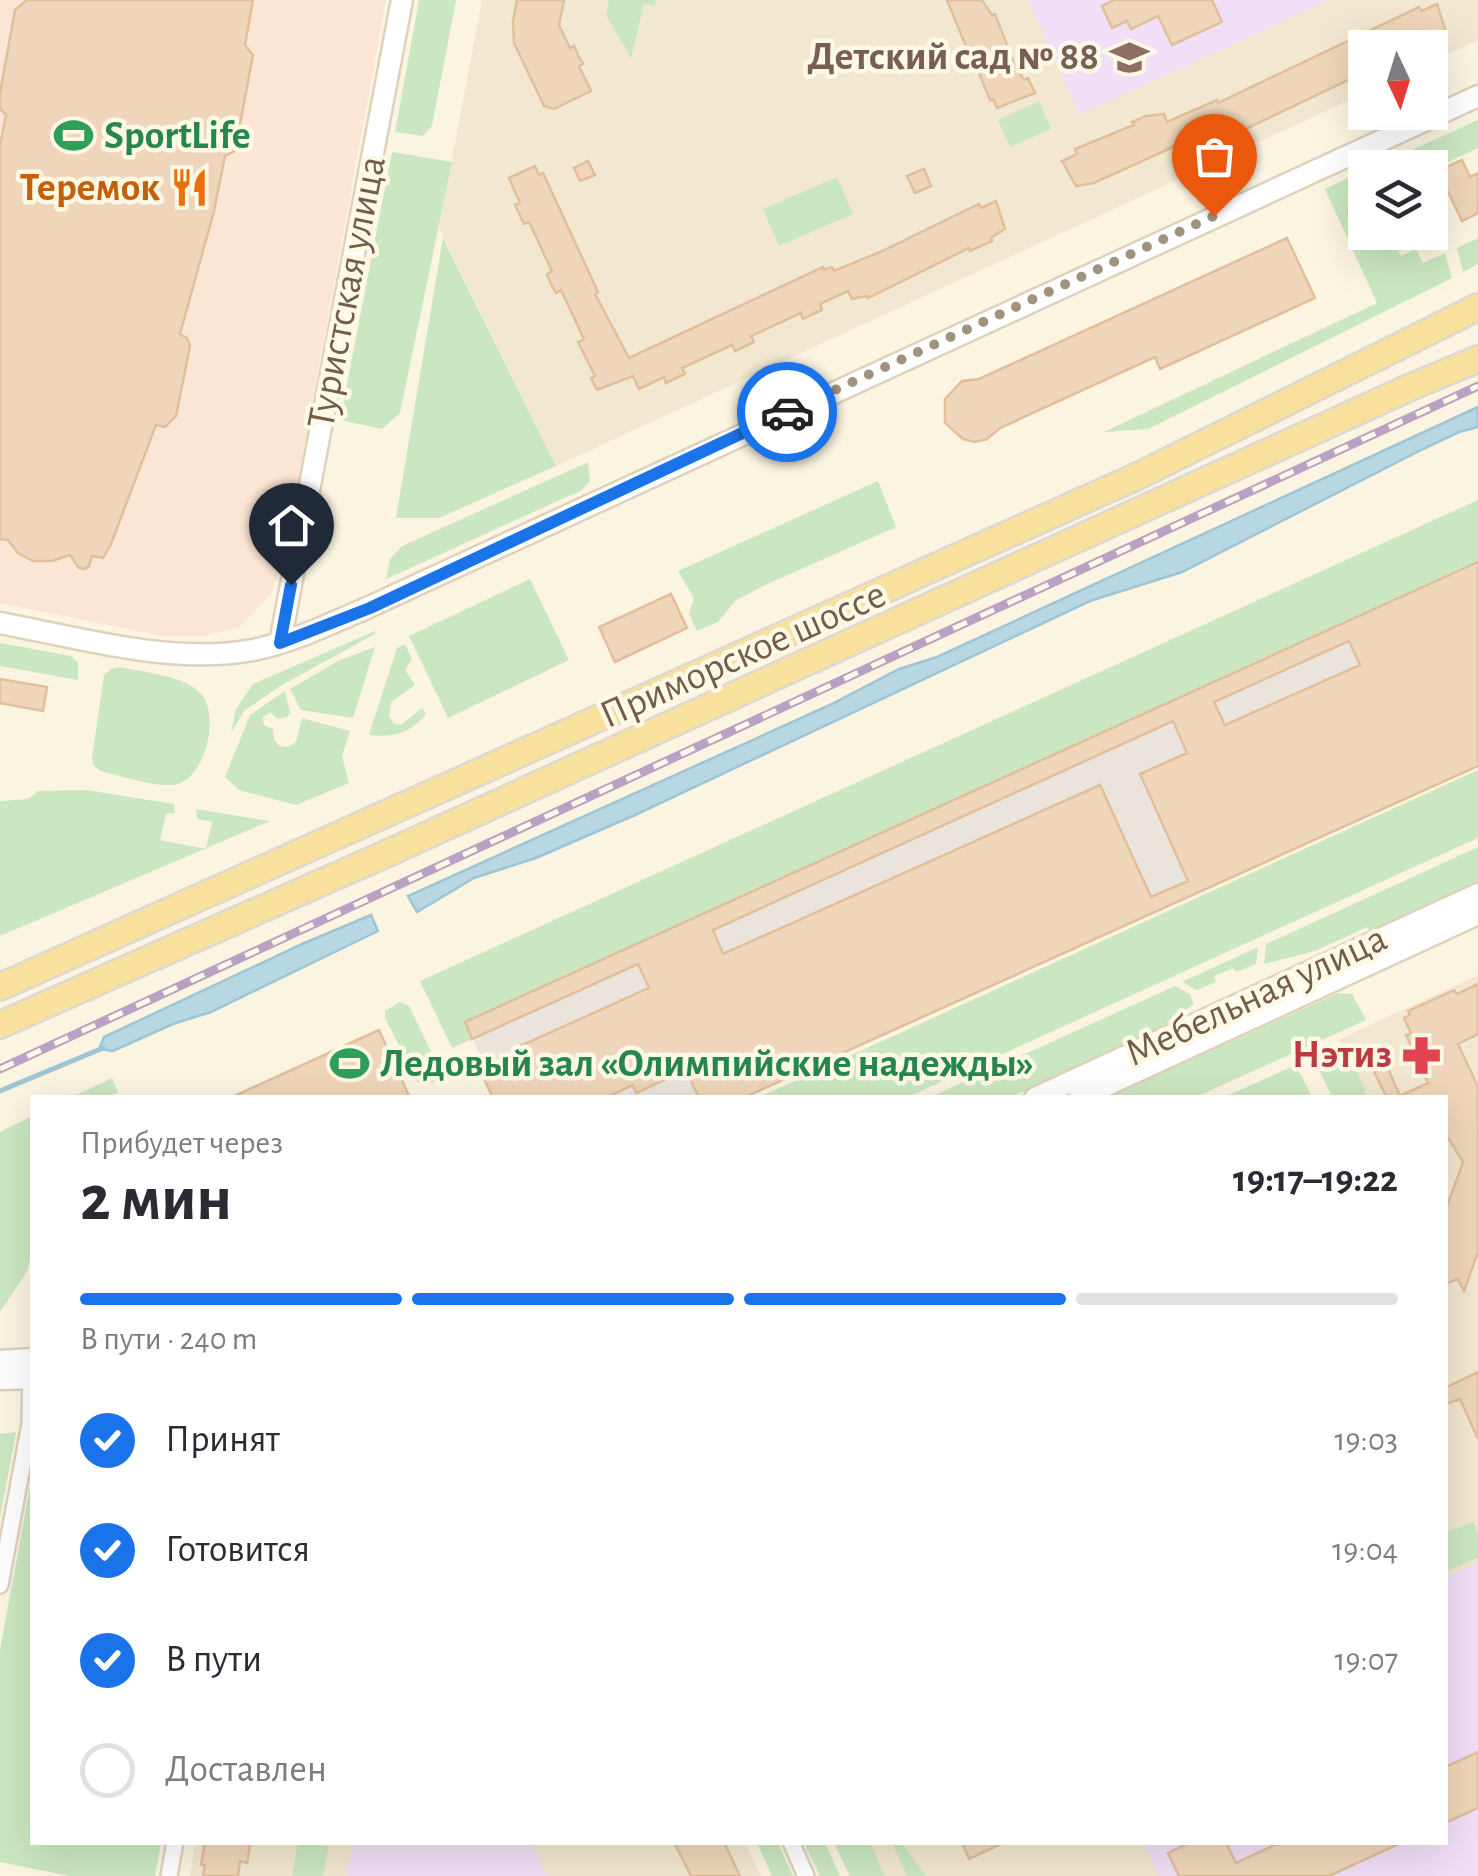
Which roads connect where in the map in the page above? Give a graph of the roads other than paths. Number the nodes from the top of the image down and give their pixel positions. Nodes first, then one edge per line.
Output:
1 (402, 0) edge
2 (1478, 96) edge
3 (1478, 307) edge
4 (1478, 350) edge
5 (1478, 360) edge
6 (1413, 386) junction
7 (0, 623) edge
8 (280, 643) junction
9 (1478, 894) edge
10 (1478, 914) edge
11 (0, 987) edge
12 (0, 1025) edge
13 (1042, 1095) edge
14 (1086, 1095) edge
15 (0, 1360) edge
16 (30, 1368) edge
17 (30, 1369) edge
18 (0, 1378) edge
19 (30, 1424) edge
20 (0, 1585) edge
21 (174, 1845) edge
22 (792, 1845) edge
23 (169, 1876) edge
24 (806, 1876) edge

1 - 8 street, Туристская улица
2 - 8 street
3 - 11 main road, Приморское шоссе
4 - 6 street
5 - 6 main road, Приморское шоссе
6 - 12 main road, Приморское шоссе
7 - 8 street
9 - 13 street, Мебельная улица
10 - 14 street, Мебельная улица
15 - 16 street
17 - 18 street
19 - 20 street
21 - 23 street
22 - 24 street

